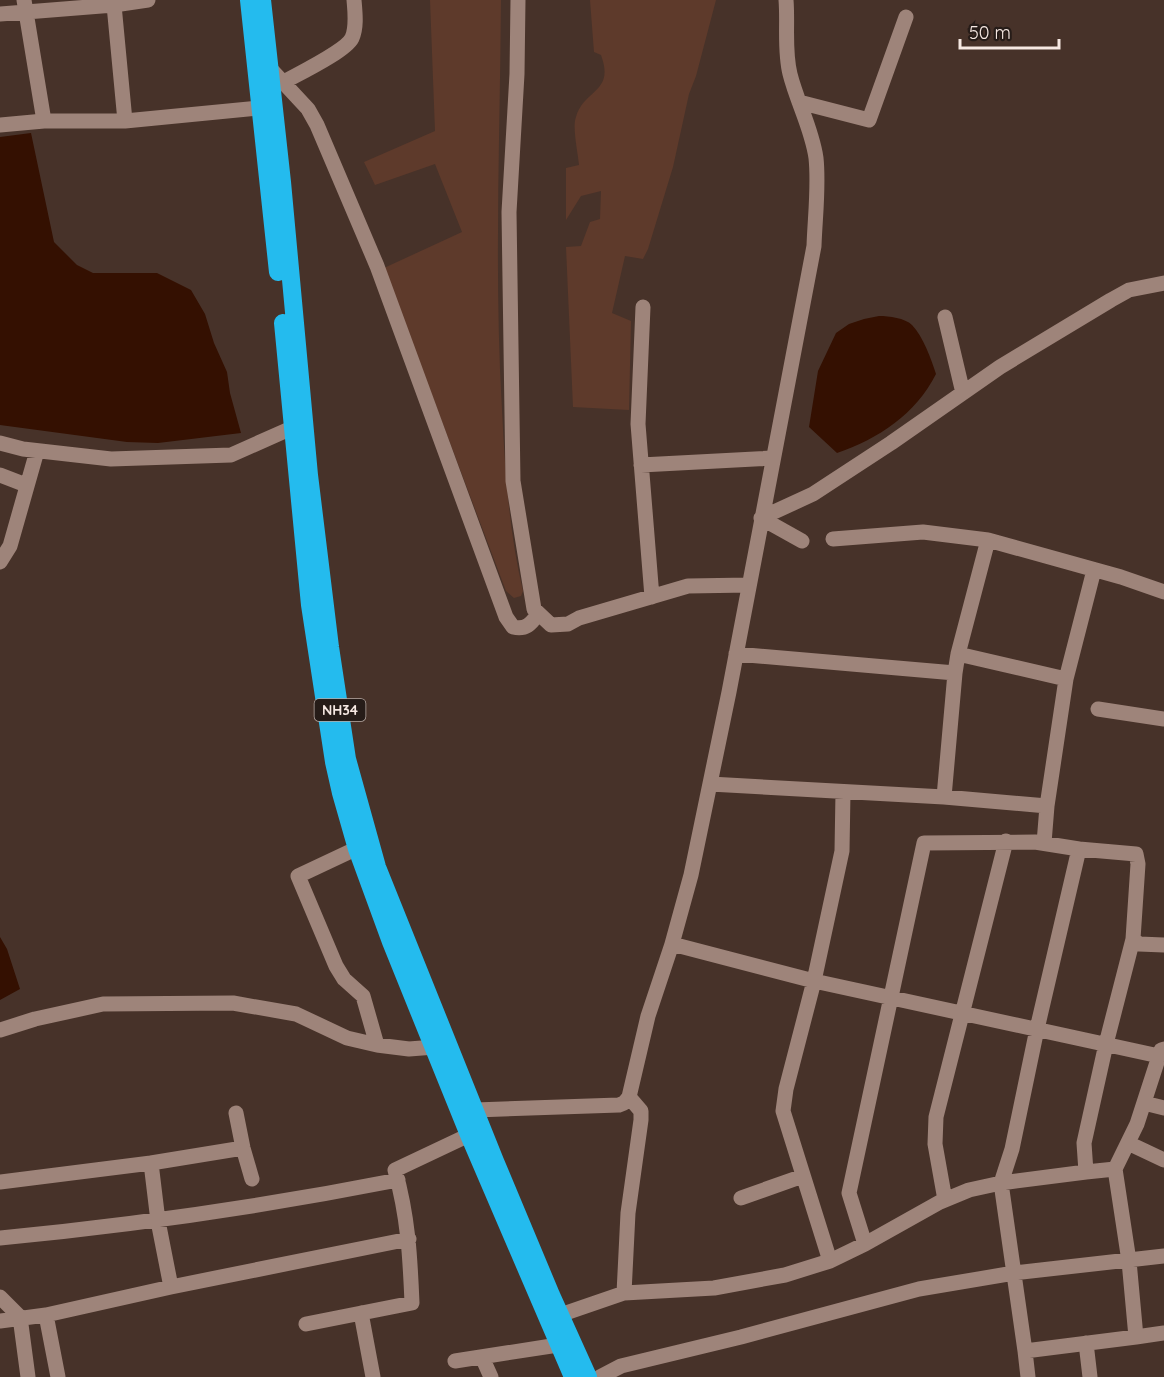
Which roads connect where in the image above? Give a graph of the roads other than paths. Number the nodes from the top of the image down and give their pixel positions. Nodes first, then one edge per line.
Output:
1 (148, 0) edge
2 (249, 0) edge
3 (262, 0) edge
4 (354, 0) edge
5 (518, 0) edge
6 (786, 0) edge
7 (114, 2) edge
8 (25, 6) edge
9 (0, 14) edge
10 (906, 17) dead end
11 (268, 66) junction
12 (284, 82) junction
13 (799, 102) junction
14 (259, 108) junction
15 (44, 121) junction
16 (125, 121) junction
17 (0, 125) edge
18 (1164, 283) edge
19 (643, 307) dead end
20 (945, 317) dead end
21 (963, 393) junction
22 (299, 424) junction
23 (0, 442) edge
24 (37, 451) junction
25 (772, 458) junction
26 (641, 465) junction
27 (0, 476) edge
28 (26, 485) junction
29 (761, 518) junction
30 (833, 539) dead end
31 (988, 540) junction
32 (802, 542) dead end
33 (0, 562) edge
34 (1094, 570) junction
35 (749, 585) junction
36 (1164, 592) edge
37 (652, 597) junction
38 (538, 614) junction
39 (736, 654) junction
40 (958, 654) junction
41 (955, 673) junction
42 (1066, 679) junction
43 (1098, 709) dead end
44 (1164, 719) edge
45 (710, 784) junction
46 (843, 792) junction
47 (944, 797) junction
48 (1047, 806) junction
49 (1006, 842) junction
50 (1044, 843) junction
51 (363, 846) junction
52 (1079, 849) junction
53 (1133, 939) junction
54 (672, 944) junction
55 (1164, 945) edge
56 (814, 981) junction
57 (890, 999) junction
58 (963, 1013) junction
59 (1037, 1029) junction
60 (0, 1030) edge
61 (1106, 1044) junction
62 (377, 1045) junction
63 (435, 1047) junction
64 (1162, 1053) edge
65 (629, 1097) junction
66 (1144, 1103) junction
67 (1164, 1108) edge
68 (475, 1110) junction
69 (236, 1113) dead end
70 (469, 1135) junction
71 (1128, 1143) junction
72 (243, 1148) junction
73 (1164, 1160) edge
74 (150, 1163) junction
75 (1115, 1168) junction
76 (1086, 1172) junction
77 (803, 1176) junction
78 (252, 1179) dead end
79 (398, 1180) junction
80 (0, 1182) edge
81 (1001, 1183) junction
82 (741, 1198) dead end
83 (945, 1200) junction
84 (158, 1221) junction
85 (0, 1238) edge
86 (409, 1239) junction
87 (865, 1244) junction
88 (1164, 1256) edge
89 (830, 1261) junction
90 (1129, 1261) junction
91 (1014, 1273) junction
92 (171, 1287) junction
93 (624, 1293) junction
94 (0, 1297) edge
95 (361, 1313) junction
96 (46, 1315) junction
97 (560, 1316) junction
98 (20, 1317) junction
99 (0, 1322) edge
100 (306, 1324) dead end
101 (1164, 1333) edge
102 (1136, 1337) junction
103 (1086, 1343) junction
104 (558, 1345) junction
105 (1025, 1351) junction
106 (482, 1357) junction
107 (455, 1361) dead end
108 (28, 1377) edge
109 (58, 1377) edge
110 (373, 1377) edge
111 (491, 1377) edge
112 (573, 1377) edge
113 (588, 1377) edge
114 (600, 1377) edge
115 (1028, 1377) edge
116 (1090, 1377) edge

1 - 7 street
2 - 14 highway, NH34
3 - 11 highway, NH34
4 - 12 street
5 - 38 street
6 - 13 street
7 - 8 street
7 - 16 street
8 - 9 street
8 - 15 street
10 - 13 street
11 - 12 street
11 - 22 highway, NH34
12 - 38 street
13 - 25 street
14 - 16 street
14 - 22 highway, NH34
15 - 16 street
15 - 17 street
18 - 21 street
19 - 26 street
20 - 21 street
21 - 29 street
22 - 24 street
22 - 51 highway, NH34
23 - 24 street
24 - 28 street
25 - 26 street
25 - 29 street
26 - 37 street
27 - 28 street
28 - 33 street
29 - 32 street
29 - 35 street
30 - 31 street
31 - 34 street
31 - 40 street
34 - 36 street
34 - 42 street
35 - 37 street
35 - 39 street
37 - 38 street
39 - 41 street
39 - 45 street
40 - 41 street
40 - 42 street
41 - 47 street
42 - 48 street
43 - 44 street
45 - 46 street
45 - 54 street
46 - 47 street
46 - 56 street
47 - 48 street
48 - 50 street
49 - 50 street
49 - 57 street
49 - 58 street
50 - 52 street
51 - 62 street
51 - 63 highway, NH34
51 - 68 highway, NH34
52 - 53 street
52 - 59 street
53 - 55 street
53 - 61 street
54 - 56 street
54 - 65 street
56 - 57 street
56 - 77 street
57 - 58 street
57 - 87 street
58 - 59 street
58 - 83 street
59 - 61 street
59 - 81 street
60 - 62 street
61 - 64 street
61 - 76 street
62 - 63 street
63 - 70 highway, NH34
64 - 66 street
65 - 68 street
65 - 93 street
66 - 67 street
66 - 71 street
68 - 97 highway, NH34
69 - 72 street
70 - 79 street
70 - 104 highway, NH34
71 - 73 street
71 - 75 street
72 - 74 street
72 - 78 street
74 - 80 street
74 - 84 street
75 - 76 street
75 - 90 street
76 - 81 street
77 - 82 street
77 - 89 street
79 - 84 street
79 - 86 street
81 - 83 street
81 - 91 street
83 - 87 street
84 - 85 street
84 - 92 street
86 - 92 street
86 - 95 street
87 - 89 street
88 - 90 street
89 - 93 street
90 - 91 street
90 - 102 street
91 - 105 street
91 - 114 street
92 - 96 street
93 - 97 street
94 - 98 street
95 - 100 street
95 - 110 street
96 - 98 street
96 - 109 street
97 - 113 highway, NH34
98 - 99 street
98 - 108 street
101 - 102 street
102 - 103 street
103 - 105 street
103 - 116 street
104 - 106 street
104 - 112 highway, NH34
105 - 115 street
106 - 107 street
106 - 111 street

